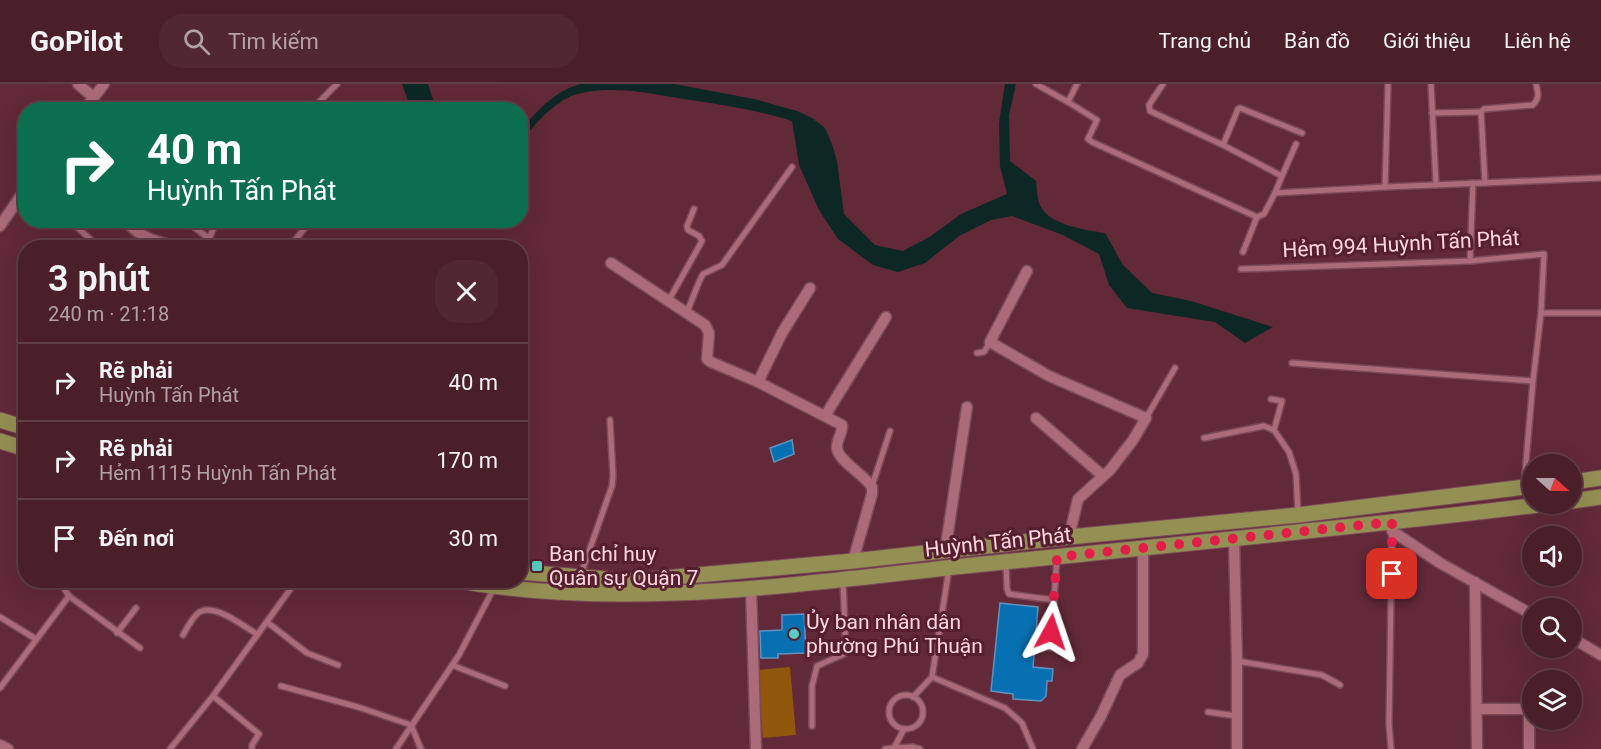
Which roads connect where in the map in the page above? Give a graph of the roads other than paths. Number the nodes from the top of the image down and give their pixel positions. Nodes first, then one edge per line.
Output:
1 (78, 84) edge
2 (104, 84) edge
3 (337, 84) edge
4 (1036, 84) edge
5 (1077, 84) edge
6 (1162, 84) edge
7 (1388, 84) edge
8 (1431, 84) edge
9 (1536, 84) edge
10 (93, 97) junction
11 (90, 102) edge
12 (322, 102) edge
13 (1068, 102) junction
14 (1481, 112) junction
15 (1432, 113) junction
16 (1302, 133) dead end
17 (1296, 144) dead end
18 (1223, 145) junction
19 (792, 166) dead end
20 (1282, 176) junction
21 (1601, 178) edge
22 (1473, 183) junction
23 (1485, 183) junction
24 (1436, 185) junction
25 (1385, 187) junction
26 (1275, 194) junction
27 (18, 200) edge
28 (694, 209) dead end
29 (1257, 216) junction
30 (0, 226) edge
31 (78, 228) edge
32 (133, 228) edge
33 (195, 228) edge
34 (214, 228) edge
35 (305, 228) edge
36 (209, 239) joint
37 (91, 240) edge
38 (154, 240) edge
39 (295, 240) edge
40 (1243, 252) dead end
41 (1470, 261) junction
42 (611, 263) dead end
43 (1240, 269) dead end
44 (1027, 270) dead end
45 (810, 288) dead end
46 (669, 300) junction
47 (687, 312) junction
48 (1601, 312) edge
49 (1541, 313) junction
50 (886, 317) dead end
51 (990, 342) junction
52 (977, 353) dead end
53 (1292, 363) dead end
54 (1175, 368) dead end
55 (1533, 381) junction
56 (758, 382) junction
57 (1271, 399) dead end
58 (967, 406) dead end
59 (825, 416) junction
60 (1036, 418) dead end
61 (1146, 418) junction
62 (0, 420) edge
63 (610, 420) dead end
64 (18, 424) edge
65 (1274, 430) junction
66 (890, 431) dead end
67 (1204, 438) dead end
68 (0, 441) edge
69 (18, 447) edge
70 (1530, 454) edge
71 (1103, 476) junction
72 (1601, 478) edge
73 (1582, 481) edge
74 (872, 487) junction
75 (1522, 487) edge
76 (1601, 497) edge
77 (1582, 500) edge
78 (1392, 503) junction
79 (1522, 508) edge
80 (1298, 515) junction
81 (1392, 527) junction
82 (1141, 530) junction
83 (1069, 537) junction
84 (1233, 539) junction
85 (1143, 548) junction
86 (945, 552) junction
87 (1057, 557) junction
88 (847, 562) junction
89 (1006, 562) junction
90 (950, 568) junction
91 (750, 570) junction
92 (528, 573) edge
93 (580, 577) junction
94 (843, 579) junction
95 (1476, 582) junction
96 (65, 588) edge
97 (291, 588) edge
98 (494, 588) joint
99 (750, 589) junction
100 (69, 596) junction
101 (1054, 600) junction
102 (136, 609) dead end
103 (1522, 609) edge
104 (0, 617) edge
105 (267, 622) junction
106 (117, 633) junction
107 (183, 634) dead end
108 (257, 634) junction
109 (36, 639) junction
110 (1582, 644) edge
111 (140, 648) dead end
112 (1050, 648) dead end
113 (1601, 655) edge
114 (1238, 661) junction
115 (338, 665) dead end
116 (452, 665) junction
117 (932, 677) junction
118 (1340, 685) dead end
119 (281, 686) dead end
120 (505, 686) dead end
121 (0, 688) edge
122 (213, 696) junction
123 (913, 697) junction
124 (1477, 709) junction
125 (1208, 712) dead end
126 (1238, 716) junction
127 (411, 725) junction
128 (812, 726) dead end
129 (904, 729) junction
130 (894, 748) edge
131 (171, 749) edge
132 (252, 749) edge
133 (396, 749) edge
134 (421, 749) edge
135 (756, 749) edge
136 (885, 749) edge
137 (920, 749) edge
138 (1034, 749) edge
139 (1082, 749) edge
140 (1238, 749) edge
141 (1391, 749) edge
142 (1477, 749) edge
143 (1529, 749) edge

1 - 10 street
2 - 10 street
3 - 12 lane
4 - 13 lane
5 - 13 lane
6 - 18 lane
7 - 25 lane
8 - 15 lane
9 - 14 lane
10 - 11 street
13 - 29 lane
14 - 15 lane
14 - 23 lane
15 - 24 lane
16 - 18 lane
17 - 20 lane
18 - 20 lane
19 - 47 lane
20 - 26 lane
21 - 23 lane
22 - 23 lane
22 - 24 lane
22 - 41 lane
24 - 25 lane
25 - 26 lane
26 - 29 lane
27 - 30 street
28 - 46 lane
29 - 40 lane
31 - 37 lane
32 - 38 street
33 - 36 lane
34 - 36 lane
35 - 39 lane
41 - 43 lane, Hẻm 994 Huỳnh Tấn Phát
41 - 49 lane, Hẻm 994 Huỳnh Tấn Phát
42 - 46 street
44 - 51 street
45 - 56 street
46 - 47 street
47 - 56 street
48 - 49 lane
49 - 55 lane, Hẻm 994 Huỳnh Tấn Phát
50 - 59 street
51 - 52 lane
51 - 61 street
53 - 55 lane
54 - 61 lane
55 - 70 lane, Hẻm 994 Huỳnh Tấn Phát
56 - 59 street
57 - 65 lane
58 - 86 street
59 - 74 street
60 - 71 street
61 - 71 street
62 - 64 main road
63 - 93 lane
65 - 67 lane
65 - 80 lane
66 - 74 lane
68 - 69 main road
71 - 83 street
72 - 73 main road
74 - 88 street
75 - 78 main road, Huỳnh Tấn Phát
76 - 77 main road
78 - 80 main road, Huỳnh Tấn Phát
78 - 81 main road
79 - 81 main road, Huỳnh Tấn Phát
80 - 82 main road, Huỳnh Tấn Phát
81 - 84 main road, Huỳnh Tấn Phát
81 - 95 street
81 - 141 lane
82 - 83 main road, Huỳnh Tấn Phát
82 - 85 main road
83 - 86 main road, Huỳnh Tấn Phát
84 - 85 main road, Huỳnh Tấn Phát
84 - 114 street
85 - 87 main road, Huỳnh Tấn Phát
85 - 139 street
86 - 88 main road, Huỳnh Tấn Phát
87 - 89 main road, Huỳnh Tấn Phát
87 - 101 lane
88 - 91 main road, Huỳnh Tấn Phát
88 - 94 main road
89 - 90 main road, Huỳnh Tấn Phát
89 - 101 lane
90 - 94 main road, Huỳnh Tấn Phát
90 - 117 lane
91 - 93 main road, Huỳnh Tấn Phát
91 - 99 main road
92 - 93 main road, Huỳnh Tấn Phát
94 - 99 main road, Huỳnh Tấn Phát
94 - 128 lane
95 - 103 street
95 - 124 street
96 - 100 lane
97 - 105 lane
98 - 99 main road, Huỳnh Tấn Phát
98 - 116 lane
99 - 135 street
100 - 106 lane
100 - 109 lane
101 - 112 lane
102 - 106 lane
104 - 109 lane
105 - 108 lane
105 - 115 lane
106 - 111 lane
107 - 108 lane
108 - 122 lane
109 - 121 lane
110 - 113 street
114 - 118 lane
114 - 126 street
116 - 120 lane
116 - 127 lane
117 - 123 lane
117 - 138 lane
119 - 127 lane
122 - 131 lane
122 - 132 lane
123 - 129 lane
123 - 129 lane
124 - 142 street
124 - 143 street
125 - 126 lane
126 - 140 street
127 - 133 lane
127 - 134 lane
129 - 130 lane
130 - 136 lane
130 - 137 lane

